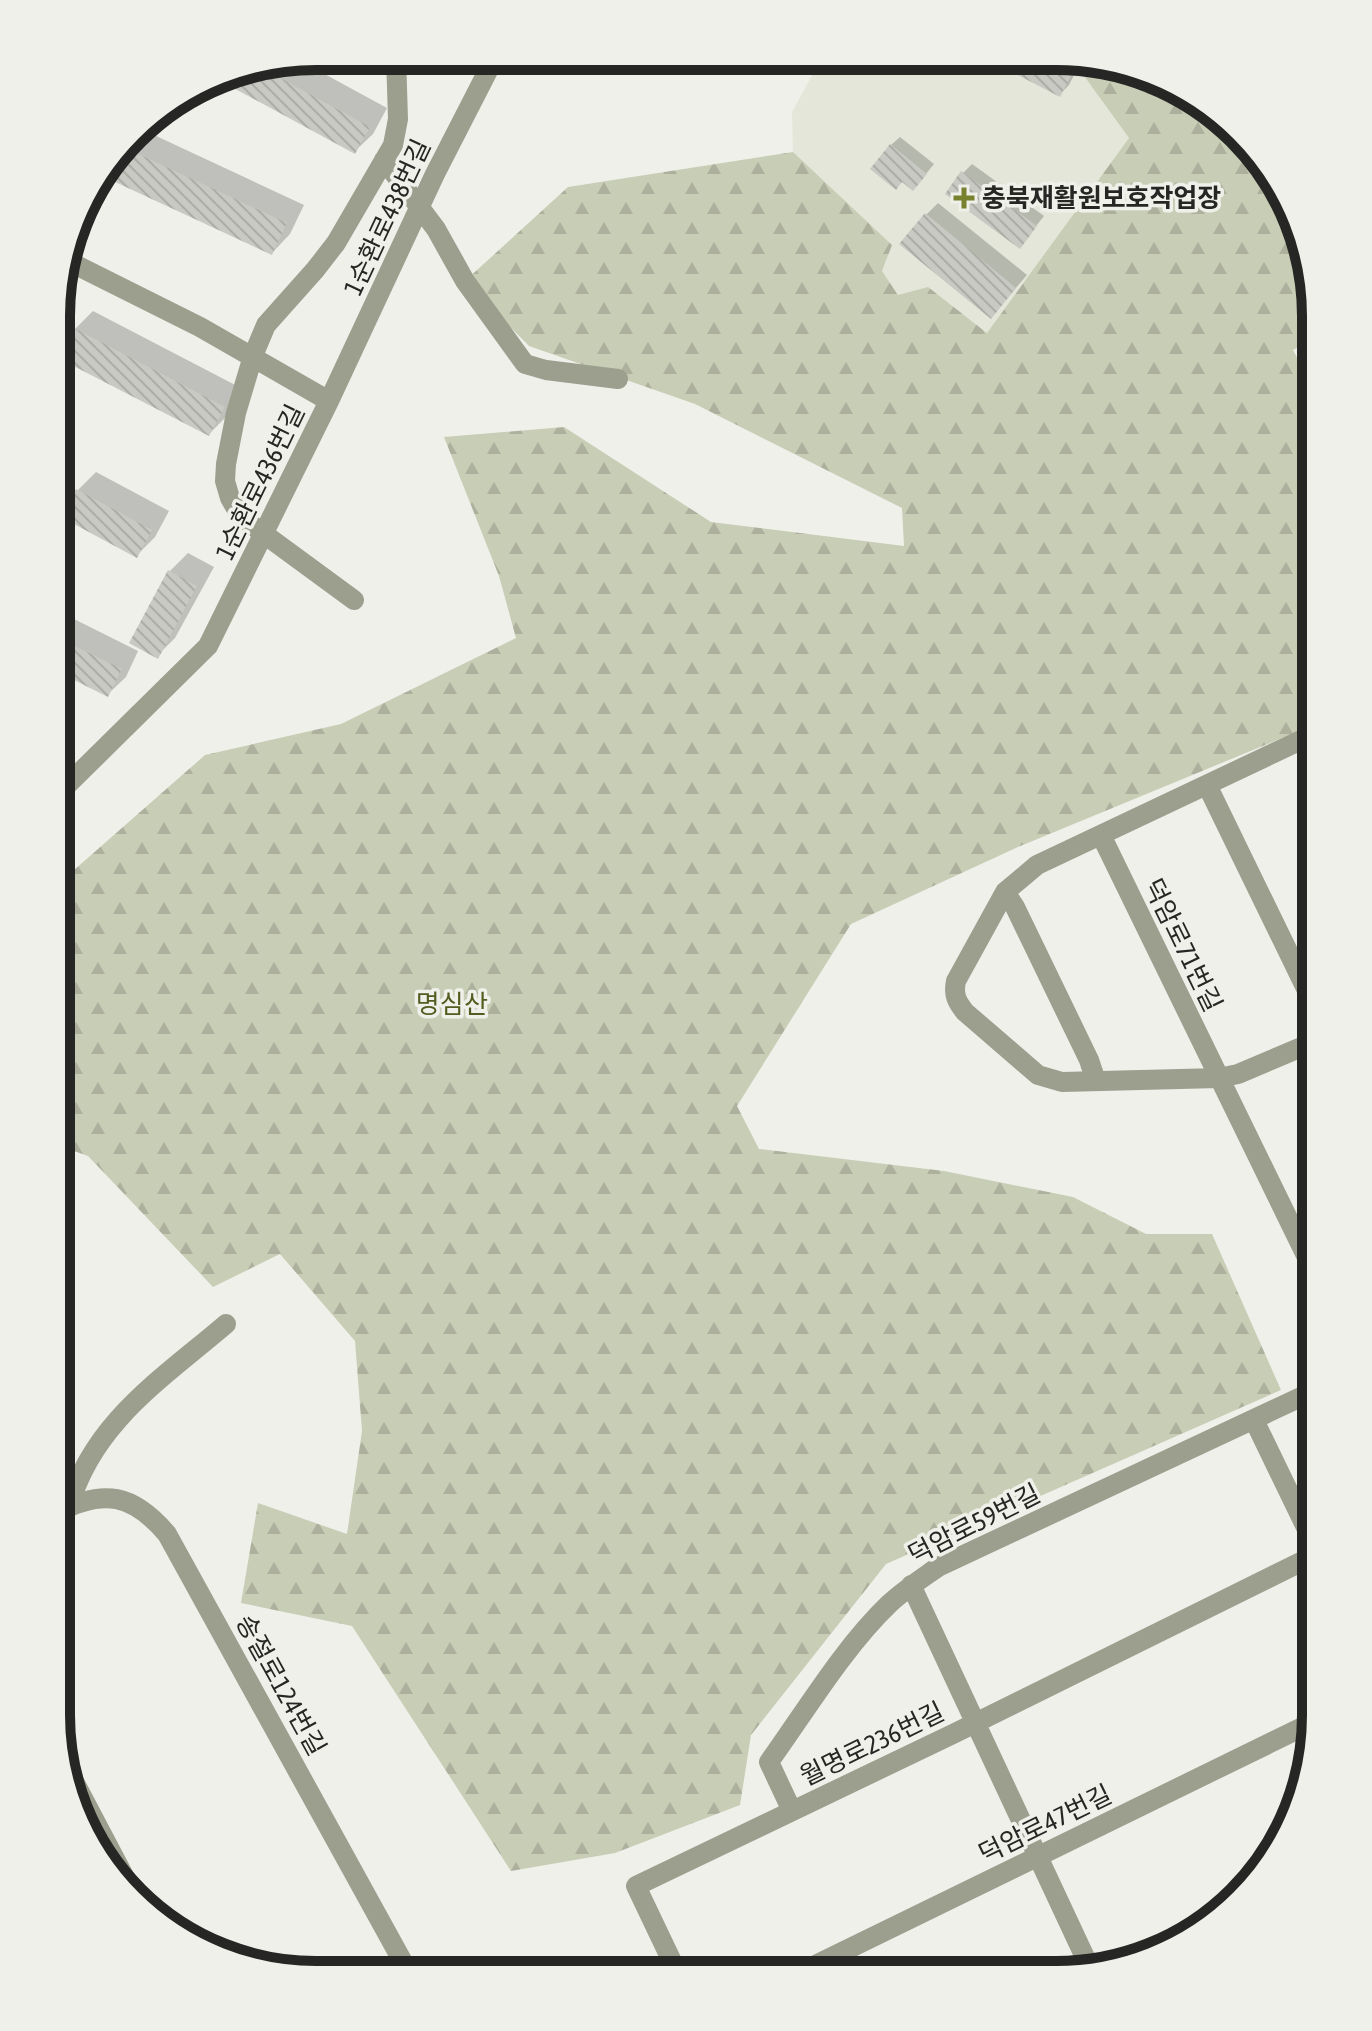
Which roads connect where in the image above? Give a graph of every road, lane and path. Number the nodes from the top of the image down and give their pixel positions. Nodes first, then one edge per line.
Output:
1 (396, 71) edge
2 (488, 71) edge
3 (384, 160) junction
4 (420, 206) junction
5 (76, 265) edge
6 (253, 356) junction
7 (618, 379) dead end
8 (329, 401) junction
9 (263, 535) junction
10 (354, 600) dead end
11 (1302, 740) edge
12 (70, 778) edge
13 (1207, 785) junction
14 (1101, 835) junction
15 (1005, 892) junction
16 (1302, 979) edge
17 (1301, 1047) edge
18 (1219, 1078) junction
19 (1096, 1081) junction
20 (1301, 1246) edge
21 (226, 1324) dead end
22 (1301, 1397) edge
23 (1254, 1420) junction
24 (70, 1494) edge
25 (70, 1508) edge
26 (1301, 1517) edge
27 (1301, 1562) edge
28 (911, 1585) junction
29 (974, 1724) junction
30 (1301, 1728) edge
31 (792, 1811) junction
32 (93, 1817) edge
33 (107, 1844) edge
34 (1037, 1857) junction
35 (1086, 1959) edge
36 (402, 1961) edge
37 (672, 1961) edge
38 (824, 1961) edge

1 - 3 street
2 - 4 street, 1순환로438번길
3 - 4 street
3 - 6 street
4 - 7 street
4 - 8 street, 1순환로438번길
5 - 6 street, 1순환로436번길
6 - 8 street, 1순환로436번길
6 - 9 street
8 - 9 street, 1순환로436번길
9 - 10 street
9 - 12 street, 1순환로436번길
11 - 13 street
13 - 14 street
13 - 16 street
14 - 15 street
14 - 18 street, 덕암로71번길
15 - 19 street
15 - 19 street
17 - 18 street
18 - 19 street
18 - 20 street
21 - 24 street
22 - 23 street, 덕암로59번길
23 - 26 street
23 - 28 street, 덕암로59번길
25 - 36 street, 송절로124번길
27 - 29 street, 월명로236번길
28 - 29 street, 월명로236번길
28 - 31 street, 덕암로59번길
29 - 31 street, 월명로236번길
29 - 34 street, 월명로236번길
30 - 34 street, 덕암로47번길
31 - 37 street, 월명로236번길
32 - 33 street
34 - 35 street, 월명로236번길
34 - 38 street, 덕암로47번길

